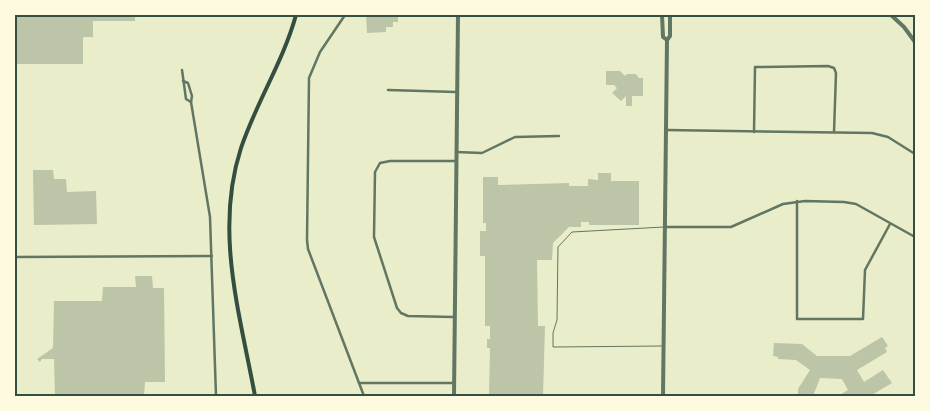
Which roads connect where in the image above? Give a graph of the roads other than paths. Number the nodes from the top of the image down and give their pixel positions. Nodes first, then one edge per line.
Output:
1 (296, 15) edge
2 (345, 15) edge
3 (458, 15) edge
4 (662, 15) edge
5 (670, 15) edge
6 (891, 15) edge
7 (667, 40) junction
8 (915, 42) edge
9 (182, 70) dead end
10 (183, 81) junction
11 (388, 90) dead end
12 (456, 92) junction
13 (191, 102) junction
14 (666, 130) junction
15 (754, 132) junction
16 (834, 132) junction
17 (559, 136) dead end
18 (455, 152) junction
19 (915, 154) edge
20 (455, 161) junction
21 (797, 201) junction
22 (890, 224) junction
23 (665, 227) junction
24 (915, 237) edge
25 (212, 256) junction
26 (15, 257) edge
27 (453, 317) junction
28 (664, 346) junction
29 (359, 383) junction
30 (453, 383) junction
31 (216, 396) edge
32 (255, 396) edge
33 (364, 396) edge
34 (454, 396) edge
35 (664, 396) edge

1 - 32 main road
2 - 29 street
3 - 12 street
4 - 7 street
5 - 7 street
6 - 8 street
7 - 14 street
9 - 10 street
10 - 13 street
10 - 13 street
11 - 12 street
12 - 18 street
13 - 25 street
14 - 15 street
14 - 23 street
15 - 16 street
15 - 16 street
16 - 19 street
17 - 18 street
18 - 20 street
20 - 27 street
20 - 27 street
21 - 22 street
21 - 22 street
21 - 23 street
22 - 24 street
23 - 28 street
23 - 28 lane
25 - 26 street
25 - 31 street
27 - 30 street
28 - 35 street
29 - 30 street
29 - 33 street
30 - 34 street

